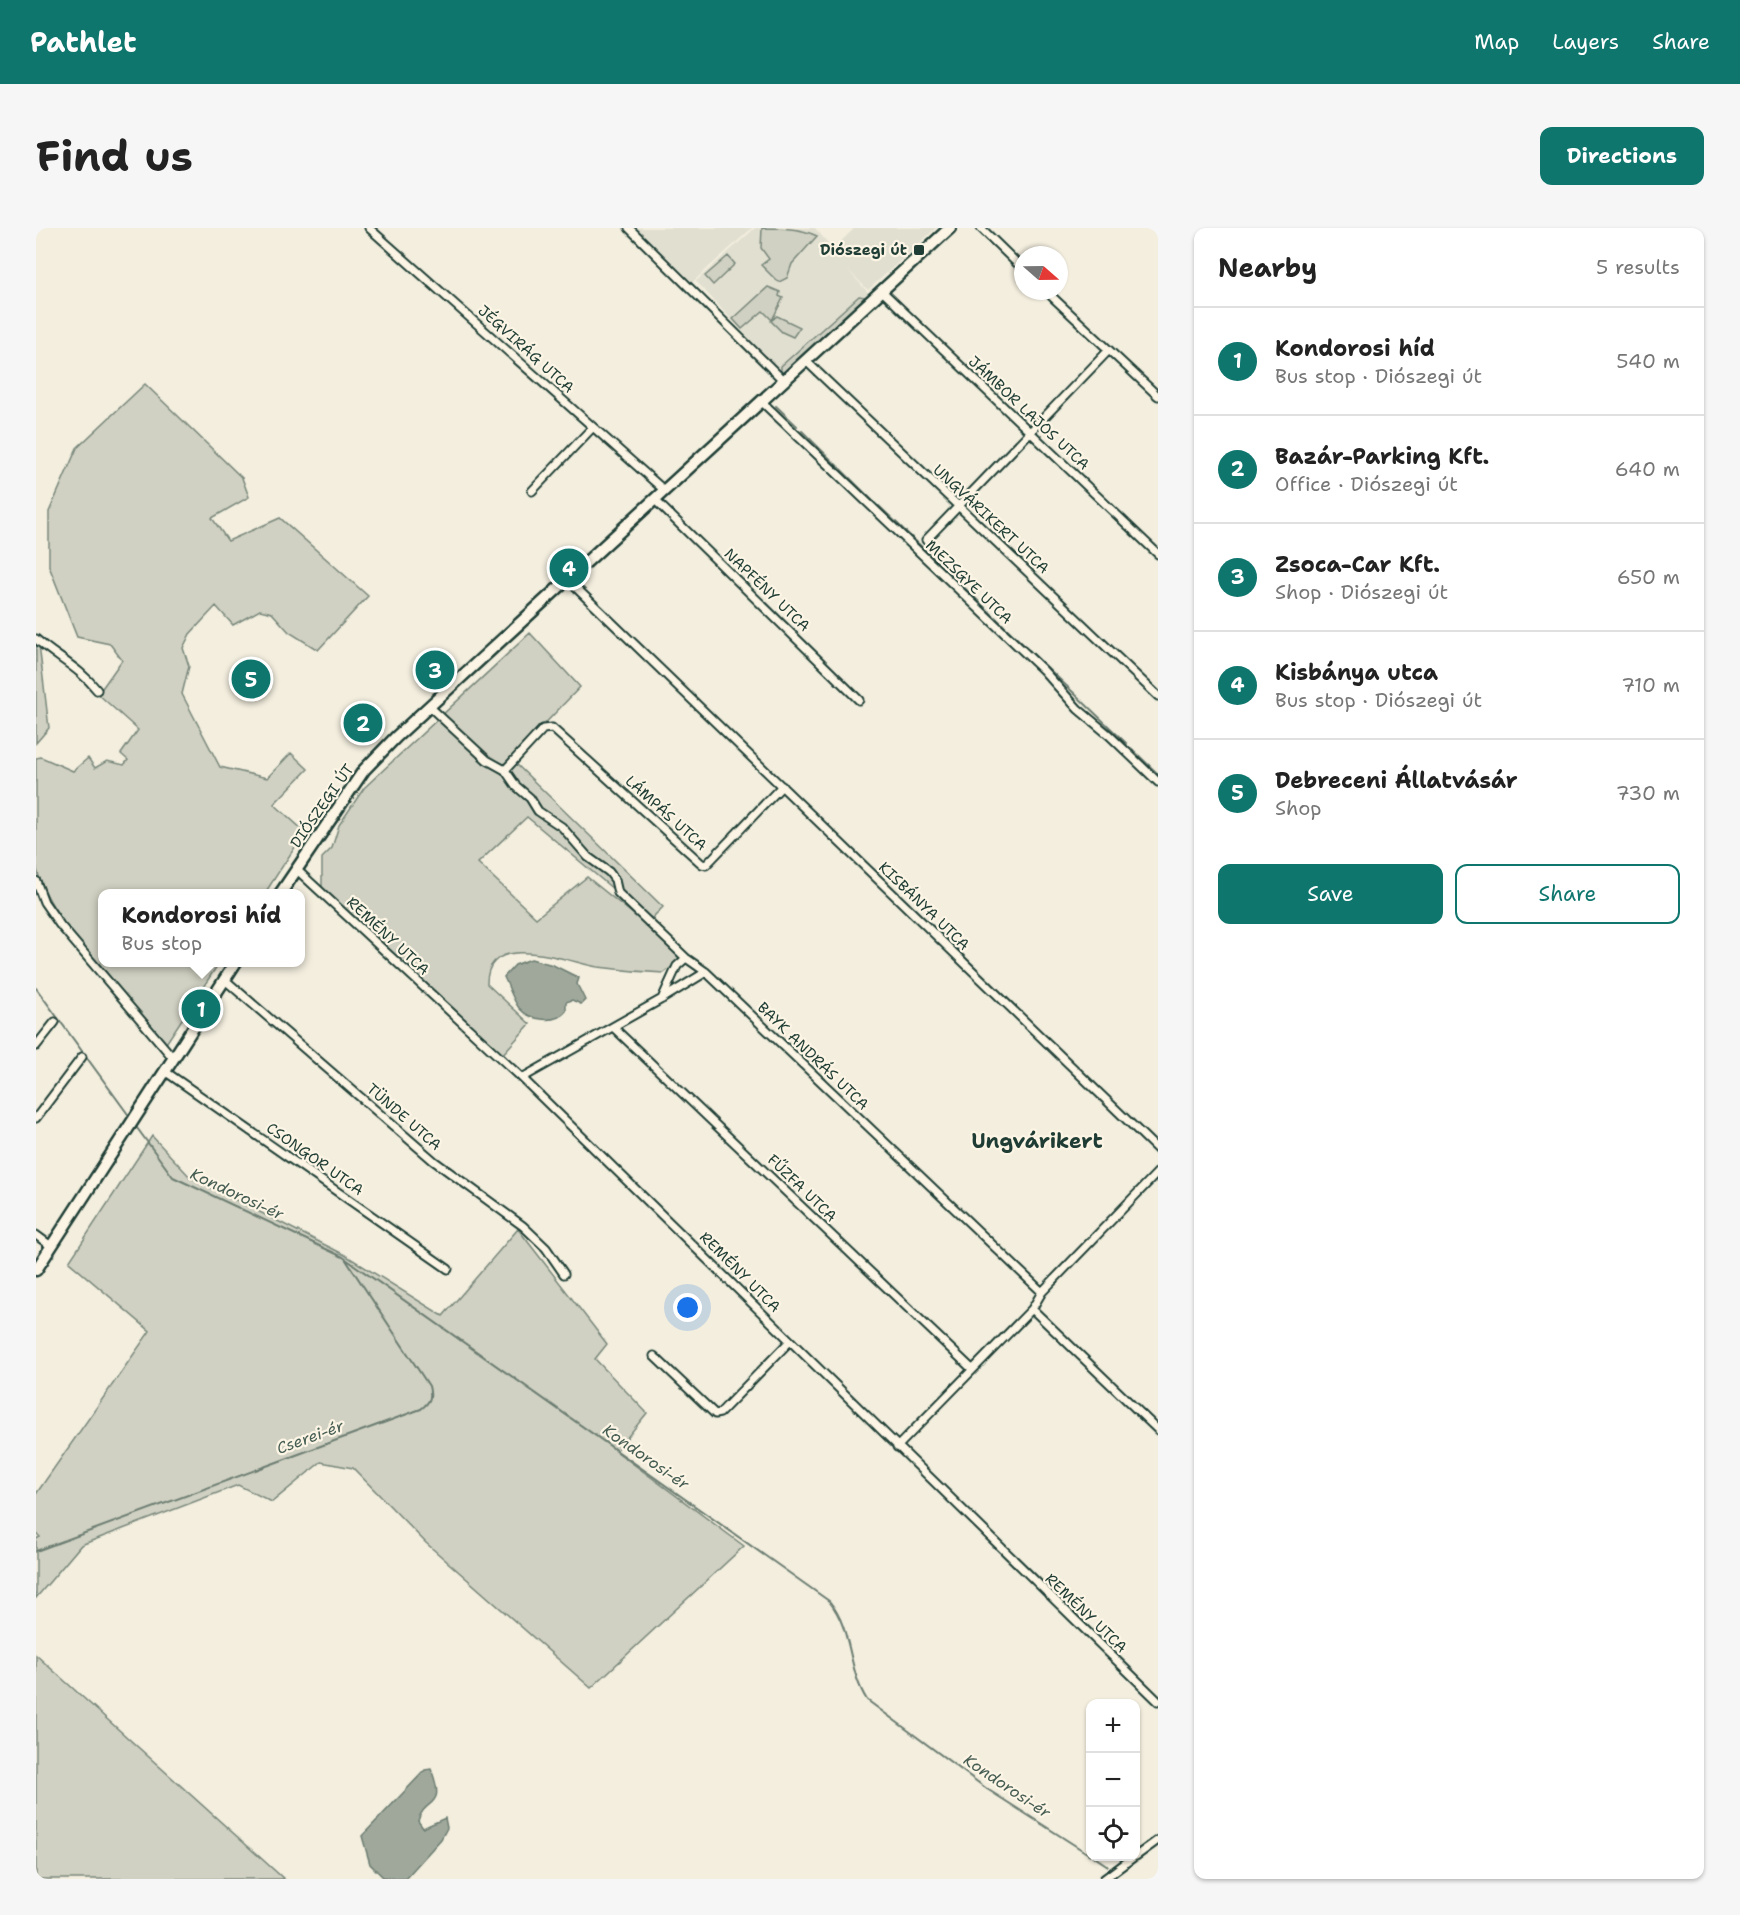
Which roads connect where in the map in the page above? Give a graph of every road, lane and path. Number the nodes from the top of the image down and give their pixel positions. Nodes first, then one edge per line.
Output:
1 (369, 228) edge
2 (629, 228) edge
3 (950, 228) edge
4 (981, 228) edge
5 (1014, 260) edge
6 (882, 291) junction
7 (1056, 300) edge
8 (1109, 350) junction
9 (806, 361) junction
10 (784, 381) junction
11 (1158, 396) edge
12 (761, 401) junction
13 (593, 427) junction
14 (1030, 432) junction
15 (532, 491) dead end
16 (665, 491) junction
17 (655, 500) junction
18 (958, 506) junction
19 (926, 540) dead end
20 (1158, 554) edge
21 (568, 580) junction
22 (36, 639) edge
23 (97, 690) dead end
24 (1158, 696) edge
25 (859, 699) dead end
26 (430, 707) junction
27 (505, 770) junction
28 (1158, 782) edge
29 (782, 786) junction
30 (296, 869) junction
31 (36, 881) edge
32 (283, 889) edge
33 (686, 958) junction
34 (233, 967) edge
35 (706, 972) junction
36 (224, 980) junction
37 (662, 999) junction
38 (55, 1022) dead end
39 (613, 1027) junction
40 (36, 1046) edge
41 (82, 1057) dead end
42 (174, 1059) junction
43 (166, 1072) junction
44 (522, 1078) junction
45 (36, 1118) edge
46 (1158, 1150) edge
47 (1158, 1172) edge
48 (36, 1235) edge
49 (51, 1246) junction
50 (448, 1269) dead end
51 (36, 1270) edge
52 (564, 1274) dead end
53 (1042, 1292) junction
54 (1032, 1309) junction
55 (790, 1341) junction
56 (654, 1356) dead end
57 (972, 1369) junction
58 (1158, 1430) edge
59 (897, 1447) junction
60 (1158, 1701) edge
61 (1158, 1840) edge
62 (1140, 1853) edge
63 (1128, 1861) edge
64 (1104, 1879) edge

1 - 13 street, JÉGVIRÁG UTCA
2 - 10 street
3 - 6 main road, DIÓSZEGI ÚT
4 - 5 street
6 - 9 main road, DIÓSZEGI ÚT
6 - 14 street, JÁMBOR LAJOS UTCA
7 - 8 street
8 - 11 street
8 - 14 street
9 - 10 main road, DIÓSZEGI ÚT
9 - 18 street, UNGVÁRIKERT UTCA
10 - 12 main road, DIÓSZEGI ÚT
12 - 16 main road, DIÓSZEGI ÚT
12 - 28 street, MEZSGYE UTCA
13 - 15 street
13 - 16 street, JÉGVIRÁG UTCA
14 - 18 street
14 - 20 street, JÁMBOR LAJOS UTCA
16 - 17 main road, DIÓSZEGI ÚT
17 - 21 main road, DIÓSZEGI ÚT
17 - 25 street, NAPFÉNY UTCA
18 - 19 street
18 - 24 street, UNGVÁRIKERT UTCA
21 - 26 main road, DIÓSZEGI ÚT
21 - 29 street, KISBÁNYA UTCA
22 - 23 street
26 - 27 street, BAYK ANDRÁS UTCA
26 - 30 main road, DIÓSZEGI ÚT
27 - 29 street, LÁMPÁS UTCA
27 - 33 street, BAYK ANDRÁS UTCA
29 - 46 street, KISBÁNYA UTCA
30 - 32 main road, DIÓSZEGI ÚT
30 - 44 street, REMÉNY UTCA
31 - 42 street
33 - 35 street, BAYK ANDRÁS UTCA
33 - 37 street
34 - 36 main road
35 - 37 street
35 - 53 street, BAYK ANDRÁS UTCA
36 - 42 main road
36 - 52 street, TÜNDE UTCA
37 - 39 street
38 - 40 street
39 - 44 street
39 - 57 street, FŰZFA UTCA
41 - 45 street
42 - 43 main road
43 - 49 main road
43 - 50 street, CSONGOR UTCA
44 - 55 street, REMÉNY UTCA
47 - 53 street
48 - 49 street
49 - 51 main road
53 - 54 street
54 - 57 street
54 - 58 street
55 - 56 street
55 - 59 street, REMÉNY UTCA
57 - 59 street
59 - 60 street, REMÉNY UTCA
61 - 62 street
63 - 64 street

